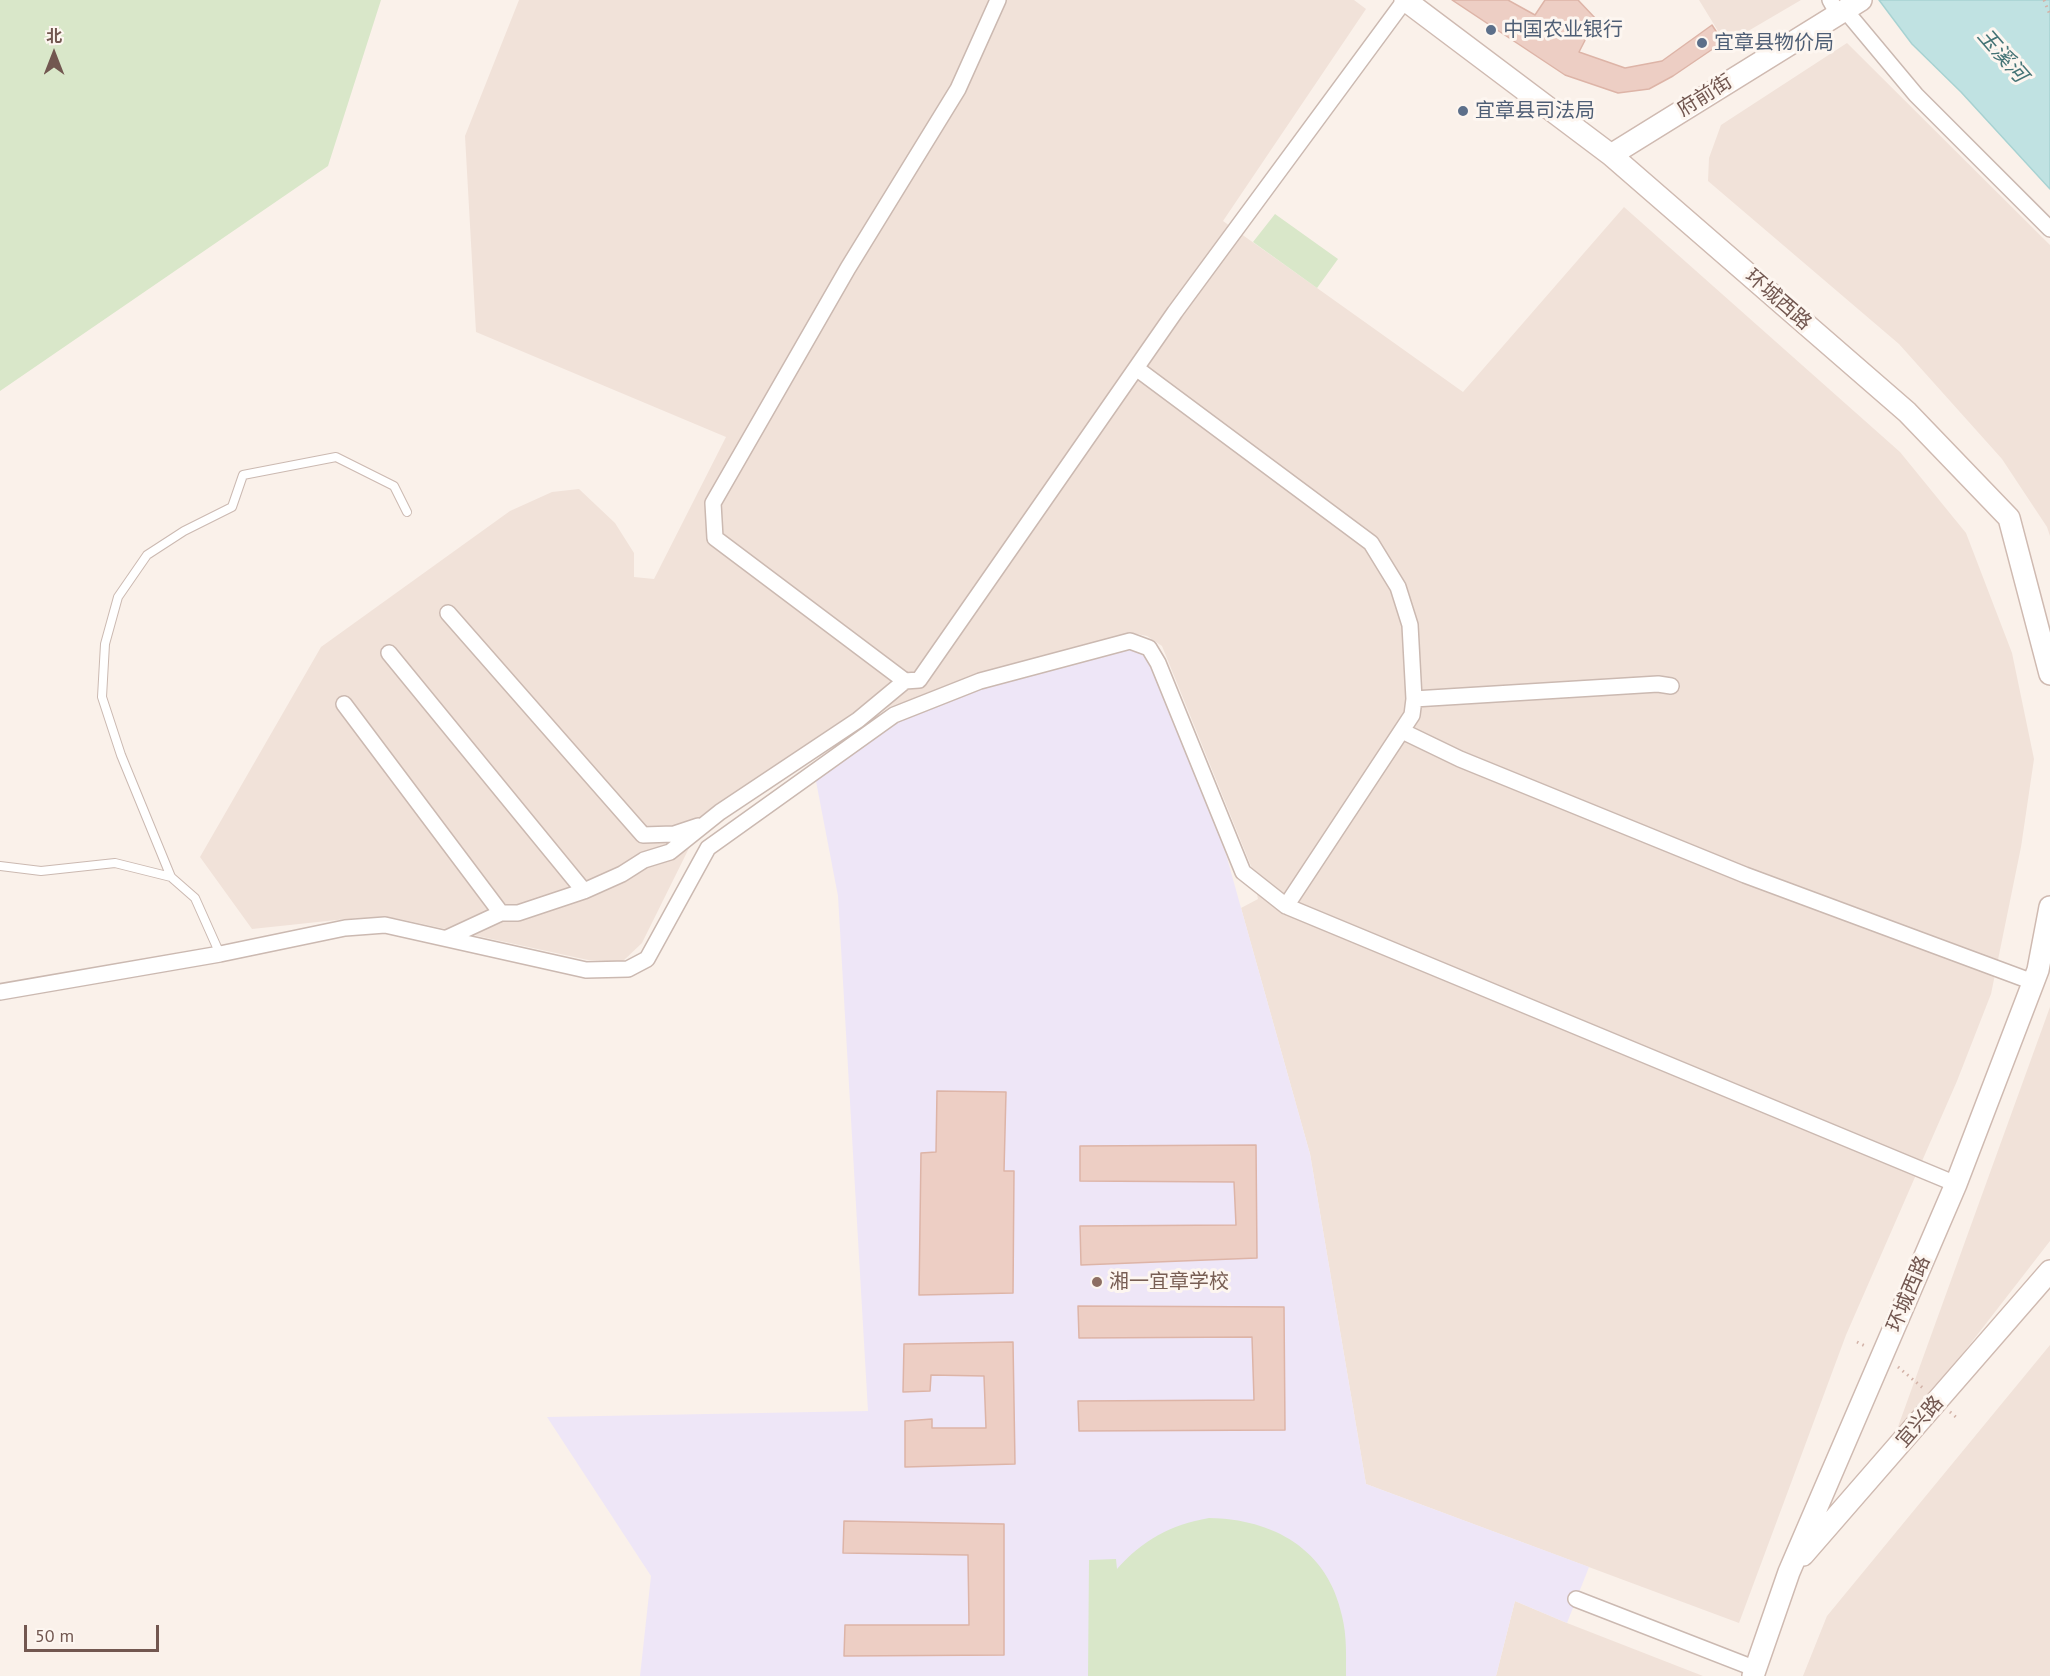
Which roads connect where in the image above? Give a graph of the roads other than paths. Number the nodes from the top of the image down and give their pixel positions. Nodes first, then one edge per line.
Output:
1 (998, 0) edge
2 (1405, 0) edge
3 (1843, 6) edge
4 (1611, 155) junction
5 (2050, 229) edge
6 (1136, 368) junction
7 (407, 513) dead end
8 (448, 613) dead end
9 (389, 653) dead end
10 (2050, 674) edge
11 (906, 681) junction
12 (1671, 686) dead end
13 (1414, 699) junction
14 (344, 704) dead end
15 (1402, 731) junction
16 (706, 823) junction
17 (0, 866) edge
18 (171, 877) junction
19 (584, 891) junction
20 (1286, 906) junction
21 (2050, 907) edge
22 (501, 913) junction
23 (447, 938) junction
24 (220, 954) junction
25 (2033, 982) junction
26 (0, 992) edge
27 (1956, 1184) junction
28 (2050, 1271) edge
29 (1789, 1572) junction
30 (1576, 1599) dead end
31 (1755, 1672) edge

1 - 11 street
2 - 4 main road, 环城西路
2 - 6 street
3 - 4 main road, 府前街
3 - 5 street
4 - 10 main road, 环城西路
6 - 11 street
6 - 13 street
7 - 18 lane
8 - 16 street
9 - 19 street
11 - 16 street
12 - 13 street
13 - 15 street
14 - 22 street
15 - 20 street
15 - 25 street
16 - 19 street
17 - 18 lane
18 - 24 lane
19 - 22 street
20 - 23 street
20 - 27 street
21 - 25 main road, 环城西路
22 - 23 street
23 - 24 street
24 - 26 street
25 - 27 main road, 环城西路
27 - 29 main road, 环城西路
28 - 29 main road, 宜兴路
29 - 31 main road, 环城西路
30 - 31 street

